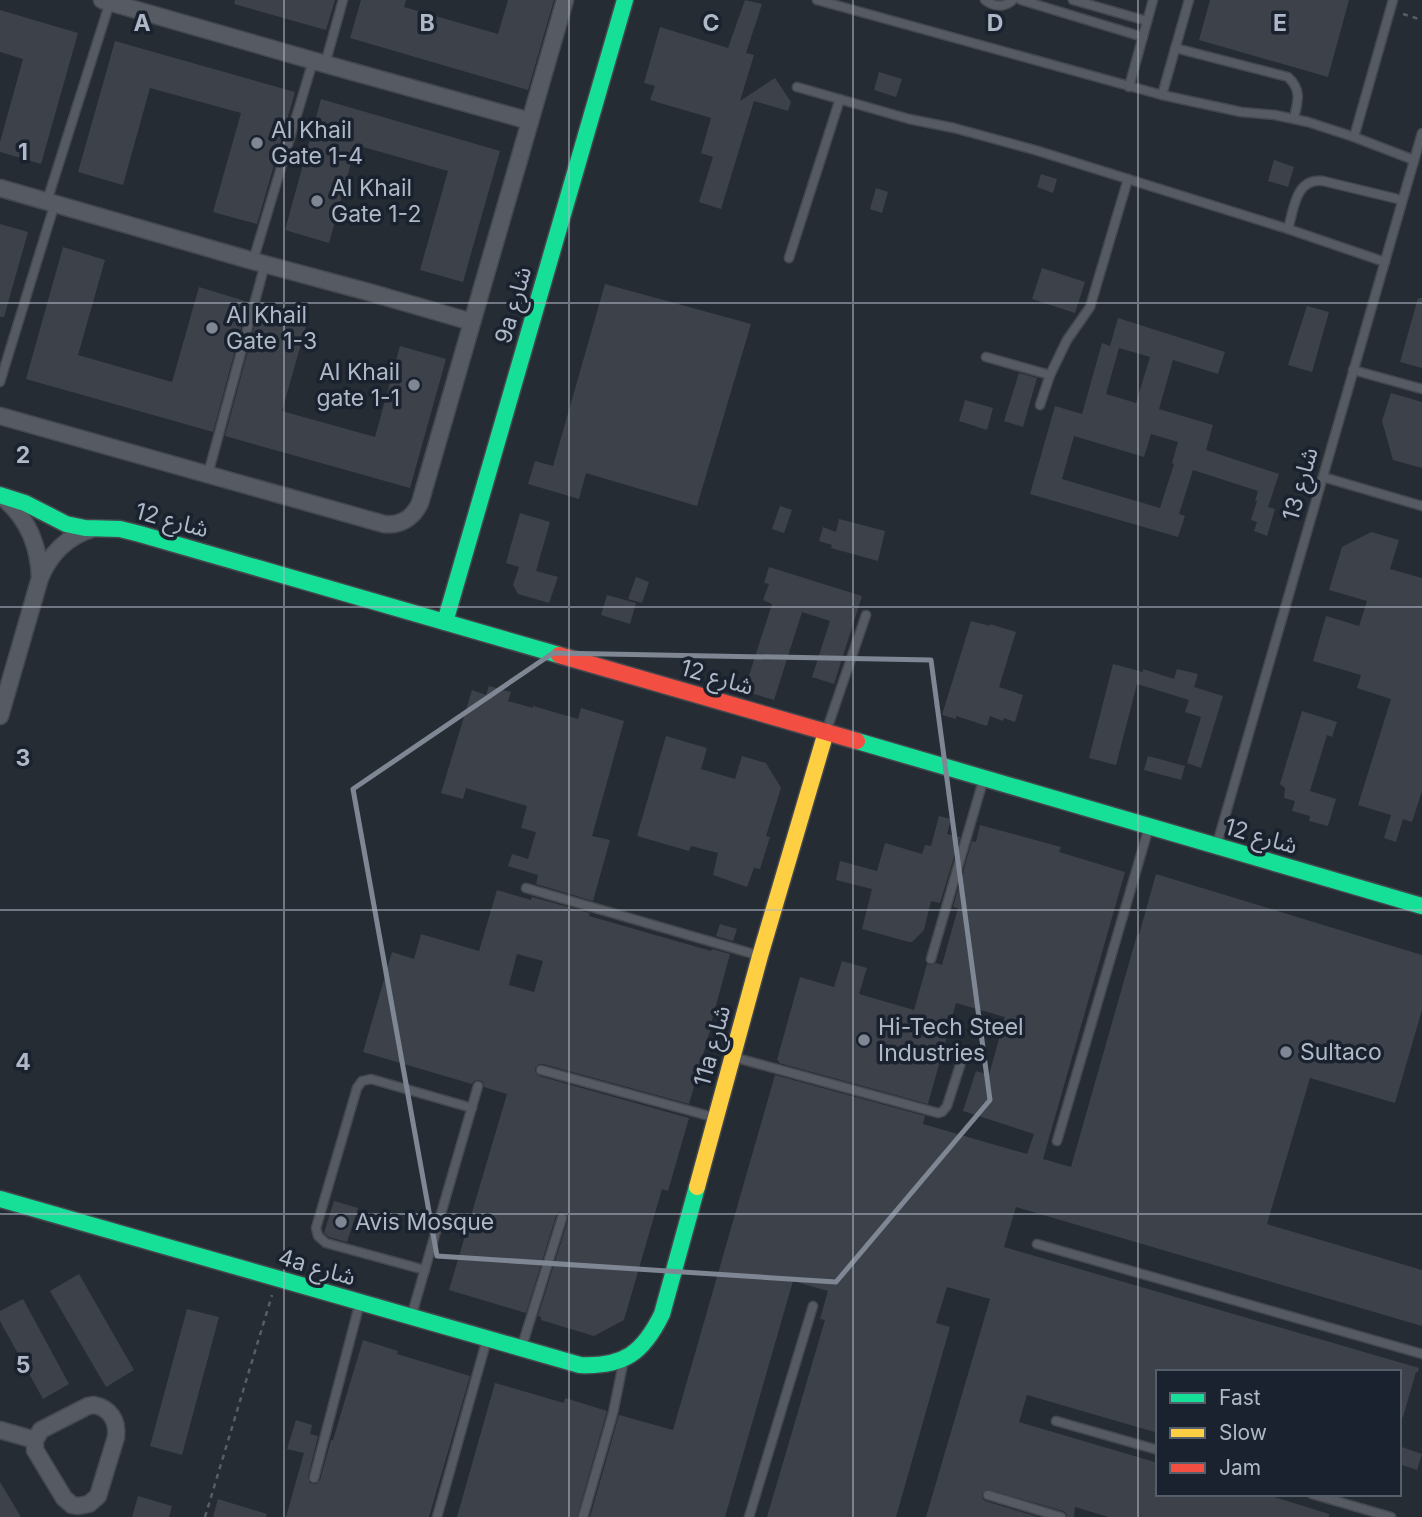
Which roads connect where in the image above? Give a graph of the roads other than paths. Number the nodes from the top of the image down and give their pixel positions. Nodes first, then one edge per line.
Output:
1 (342, 0) edge
2 (565, 0) edge
3 (625, 0) edge
4 (819, 0) edge
5 (985, 0) edge
6 (1013, 0) edge
7 (1021, 0) edge
8 (1073, 0) edge
9 (1153, 0) edge
10 (1189, 0) edge
11 (1392, 0) edge
12 (107, 1) edge
13 (1082, 1) edge
14 (840, 3) edge
15 (1079, 18) junction
16 (1147, 21) junction
17 (1143, 37) junction
18 (1175, 48) junction
19 (319, 62) junction
20 (797, 87) dead end
21 (1129, 87) junction
22 (1162, 95) junction
23 (840, 99) junction
24 (1294, 118) junction
25 (530, 121) junction
26 (1422, 133) edge
27 (1354, 137) junction
28 (1414, 160) junction
29 (1128, 179) junction
30 (0, 188) edge
31 (1402, 200) junction
32 (51, 202) junction
33 (1288, 229) junction
34 (789, 258) dead end
35 (1385, 262) junction
36 (259, 263) junction
37 (472, 322) junction
38 (986, 357) dead end
39 (1353, 370) junction
40 (1050, 374) junction
41 (0, 382) edge
42 (1422, 389) edge
43 (1040, 405) dead end
44 (0, 416) edge
45 (208, 474) junction
46 (1323, 477) junction
47 (0, 495) edge
48 (1422, 506) edge
49 (98, 527) junction
50 (40, 578) junction
51 (866, 615) dead end
52 (445, 622) junction
53 (0, 716) edge
54 (826, 732) junction
55 (984, 778) junction
56 (1149, 827) junction
57 (1216, 847) junction
58 (526, 888) dead end
59 (1422, 906) edge
60 (760, 956) junction
61 (931, 959) dead end
62 (963, 1056) dead end
63 (733, 1057) junction
64 (541, 1070) dead end
65 (478, 1086) dead end
66 (472, 1108) junction
67 (716, 1118) junction
68 (1057, 1141) dead end
69 (0, 1199) edge
70 (562, 1218) dead end
71 (1037, 1244) dead end
72 (425, 1270) junction
73 (359, 1302) junction
74 (813, 1306) dead end
75 (411, 1317) junction
76 (487, 1339) junction
77 (521, 1348) junction
78 (1422, 1354) edge
79 (623, 1361) junction
80 (1056, 1421) dead end
81 (0, 1430) edge
82 (34, 1440) junction
83 (1156, 1449) edge
84 (314, 1478) dead end
85 (988, 1495) dead end
86 (1319, 1496) edge
87 (437, 1517) edge
88 (583, 1517) edge
89 (749, 1517) edge
90 (1060, 1517) edge
91 (1391, 1517) edge

1 - 19 lane
2 - 25 street
3 - 52 street, 9a شارع
4 - 14 lane
5 - 6 lane
7 - 15 lane
8 - 13 lane
9 - 16 lane
10 - 18 lane
11 - 27 lane
12 - 19 street
12 - 32 lane
13 - 15 lane
13 - 16 lane
14 - 21 lane
15 - 17 lane
16 - 17 lane
17 - 21 lane
18 - 22 lane
18 - 24 lane
19 - 25 street
19 - 36 lane
20 - 23 lane
21 - 22 lane
22 - 24 lane
23 - 29 lane
23 - 34 lane
24 - 27 lane
25 - 37 street
26 - 28 lane, شارع 13
27 - 28 lane
28 - 31 lane, شارع 13
29 - 33 lane
29 - 40 lane
30 - 32 street
31 - 33 lane
31 - 35 lane, شارع 13
32 - 36 street
32 - 41 lane
33 - 35 lane
35 - 39 lane, شارع 13
36 - 37 street
36 - 45 lane
37 - 45 street
38 - 40 lane
39 - 42 lane
39 - 46 lane, شارع 13
40 - 43 lane
44 - 45 street
46 - 48 lane
46 - 57 lane, شارع 13
47 - 49 street, شارع 12
47 - 50 street, شارع 12
49 - 50 street
49 - 52 street, شارع 12
50 - 53 street
51 - 54 lane
52 - 54 street, شارع 12
54 - 55 street, شارع 12
54 - 60 street, 11a شارع
55 - 56 street, شارع 12
55 - 61 lane
56 - 57 street, شارع 12
56 - 68 lane
57 - 59 street, شارع 12
58 - 60 lane
60 - 63 street, 11a شارع
62 - 63 lane
63 - 67 street, 11a شارع
64 - 67 lane
65 - 66 lane
66 - 72 lane
66 - 72 lane
67 - 79 street, 11a شارع
69 - 73 street, 4a شارع
70 - 77 lane
71 - 78 lane
72 - 75 lane
73 - 75 street, 4a شارع
73 - 84 lane
74 - 89 lane
75 - 76 street, 4a شارع
76 - 77 street, 4a شارع
76 - 87 lane
77 - 79 street, 4a شارع
79 - 88 lane
80 - 83 lane
81 - 82 street
82 - 82 street
85 - 90 lane
86 - 91 lane

